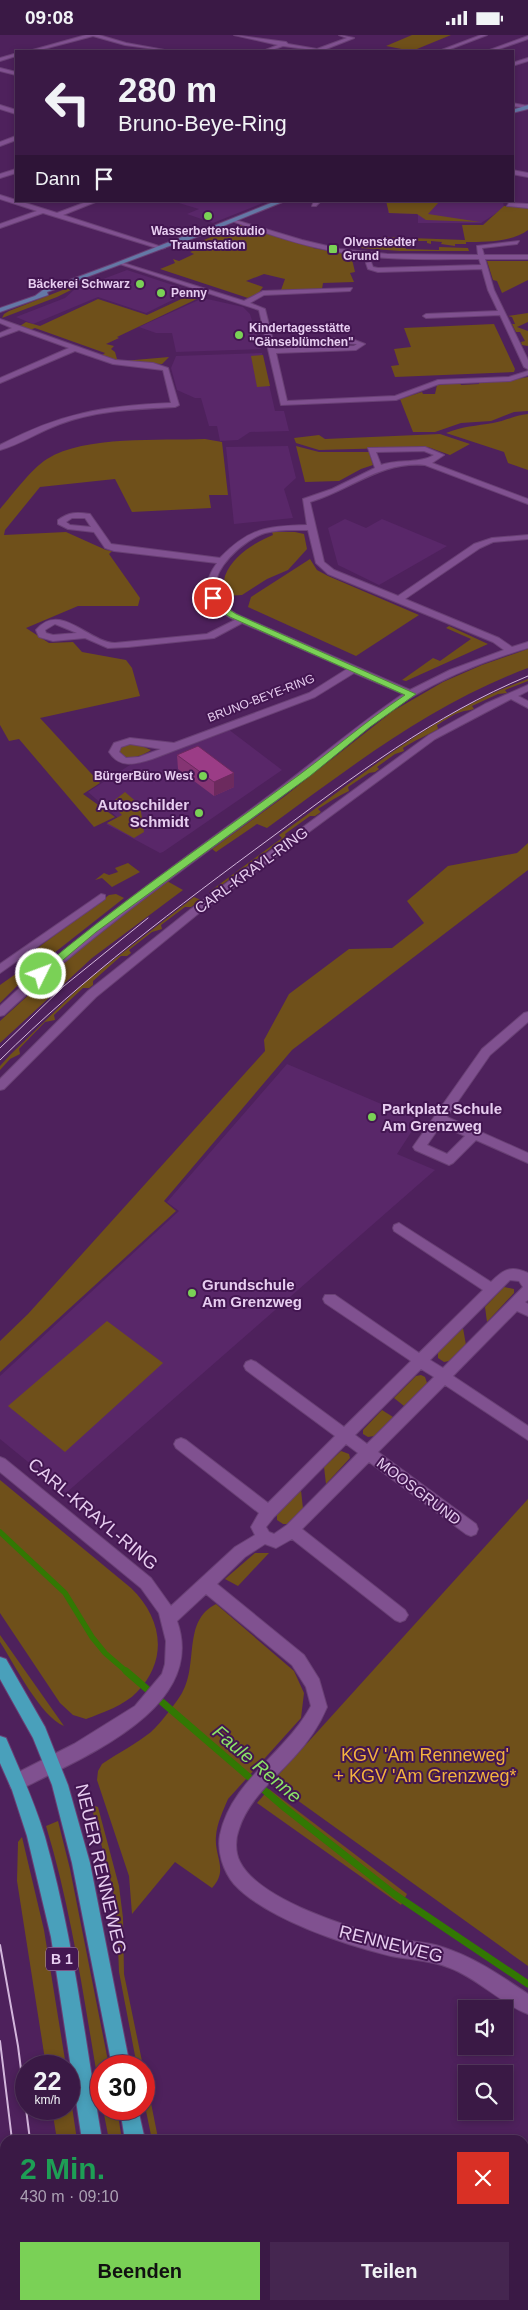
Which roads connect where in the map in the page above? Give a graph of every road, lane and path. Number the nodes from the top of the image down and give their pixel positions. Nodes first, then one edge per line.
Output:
1 (93, 35) edge
2 (236, 35) edge
3 (341, 35) edge
4 (486, 35) edge
5 (528, 37) edge
6 (286, 43) junction
7 (43, 48) junction
8 (35, 50) edge
9 (50, 50) edge
10 (162, 50) edge
11 (268, 50) edge
12 (314, 50) edge
13 (320, 50) edge
14 (444, 50) edge
15 (492, 50) edge
16 (15, 55) edge
17 (528, 59) edge
18 (0, 60) edge
19 (514, 64) edge
20 (0, 69) edge
21 (15, 74) edge
22 (514, 104) edge
23 (0, 107) edge
24 (528, 107) edge
25 (514, 111) edge
26 (15, 112) edge
27 (15, 138) edge
28 (0, 144) edge
29 (15, 171) edge
30 (514, 172) edge
31 (528, 175) edge
32 (0, 177) edge
33 (0, 197) edge
34 (92, 202) edge
35 (279, 202) edge
36 (509, 205) dead end
37 (528, 206) edge
38 (42, 211) junction
39 (57, 215) junction
40 (234, 220) junction
41 (0, 226) edge
42 (517, 242) dead end
43 (165, 246) junction
44 (482, 256) junction
45 (528, 257) edge
46 (122, 263) junction
47 (369, 263) dead end
48 (485, 267) junction
49 (350, 289) dead end
50 (245, 303) junction
51 (0, 311) edge
52 (502, 313) junction
53 (426, 316) dead end
54 (0, 321) edge
55 (18, 328) junction
56 (0, 335) edge
57 (74, 348) junction
58 (272, 351) junction
59 (291, 351) junction
60 (528, 367) edge
61 (528, 373) edge
62 (0, 381) edge
63 (0, 448) edge
64 (426, 463) junction
65 (378, 467) junction
66 (528, 502) edge
67 (311, 527) junction
68 (97, 530) dead end
69 (528, 537) edge
70 (222, 561) junction
71 (398, 599) junction
72 (241, 620) junction
73 (85, 635) dead end
74 (528, 645) edge
75 (510, 650) junction
76 (354, 669) junction
77 (528, 689) edge
78 (412, 694) junction
79 (510, 695) junction
80 (528, 705) edge
81 (174, 746) junction
82 (101, 897) dead end
83 (0, 969) edge
84 (0, 1012) edge
85 (528, 1016) edge
86 (0, 1086) edge
87 (439, 1119) junction
88 (474, 1134) junction
89 (528, 1158) edge
90 (400, 1228) dead end
91 (528, 1284) edge
92 (492, 1289) junction
93 (528, 1291) edge
94 (330, 1299) dead end
95 (516, 1303) junction
96 (528, 1311) edge
97 (421, 1360) junction
98 (251, 1366) dead end
99 (443, 1375) junction
100 (528, 1434) edge
101 (346, 1436) junction
102 (182, 1443) dead end
103 (368, 1452) junction
104 (0, 1463) edge
105 (270, 1512) junction
106 (471, 1529) dead end
107 (292, 1530) junction
108 (264, 1537) junction
109 (207, 1585) junction
110 (400, 1615) dead end
111 (169, 1618) junction
112 (0, 1664) edge
113 (0, 1744) edge
114 (53, 1764) junction
115 (17, 1782) junction
116 (528, 2005) edge
117 (119, 2055) edge
118 (131, 2120) edge
119 (91, 2135) edge
120 (135, 2135) edge

1 - 7 street
1 - 10 street
2 - 6 street
3 - 13 street
4 - 14 street
5 - 15 street
6 - 11 street
6 - 12 street
7 - 8 street
7 - 9 street
16 - 18 street
17 - 19 street
20 - 21 street
22 - 24 street
23 - 26 street
24 - 25 main road
27 - 28 street
29 - 32 street
30 - 31 street
33 - 38 street
34 - 39 street
35 - 40 main road
36 - 37 street
38 - 39 street
38 - 41 street
39 - 43 street
40 - 43 main road
40 - 44 street
42 - 44 street
43 - 46 main road
44 - 45 street
44 - 48 street
46 - 50 street
46 - 51 main road
47 - 48 street
48 - 52 street
49 - 50 street
50 - 58 street
52 - 53 street
52 - 60 street
54 - 55 street
55 - 56 street
55 - 57 street
57 - 62 street
57 - 63 street
58 - 59 street
58 - 61 street
59 - 59 street
64 - 65 street
64 - 65 street
64 - 66 street
65 - 67 street
67 - 70 street, BRUNO-BEYE-RING
67 - 71 street
68 - 70 street
69 - 71 street
70 - 72 street, BRUNO-BEYE-RING
71 - 75 street
72 - 73 street
72 - 76 street, BRUNO-BEYE-RING
74 - 75 street
75 - 78 street
76 - 78 street, BRUNO-BEYE-RING
76 - 81 street, BRUNO-BEYE-RING
77 - 79 street, CARL-KRAYL-RING
78 - 84 street
79 - 80 street
79 - 86 street, CARL-KRAYL-RING
81 - 81 street, BRUNO-BEYE-RING
82 - 83 street
85 - 87 street
87 - 88 street
87 - 88 street
88 - 89 street
90 - 92 street
91 - 92 street
92 - 97 street
93 - 95 street, MOOSGRUND
94 - 97 street
95 - 96 street
95 - 99 street, MOOSGRUND
97 - 99 street
97 - 101 street
98 - 101 street, MOOSGRUND
99 - 100 street
99 - 103 street, MOOSGRUND
101 - 103 street, MOOSGRUND
101 - 105 street
102 - 105 street
103 - 106 street, MOOSGRUND
103 - 107 street, MOOSGRUND
104 - 111 street, CARL-KRAYL-RING
105 - 108 street
107 - 108 street, MOOSGRUND
107 - 110 street
108 - 109 street, MOOSGRUND
109 - 111 street, MOOSGRUND
109 - 116 street, RENNEWEG
111 - 114 street, CARL-KRAYL-RING
112 - 114 main road, NEUER RENNEWEG / B 1
113 - 115 main road, B 1
114 - 115 street, CARL-KRAYL-RING
114 - 117 main road, NEUER RENNEWEG / B 1
115 - 119 main road, B 1
118 - 120 main road

